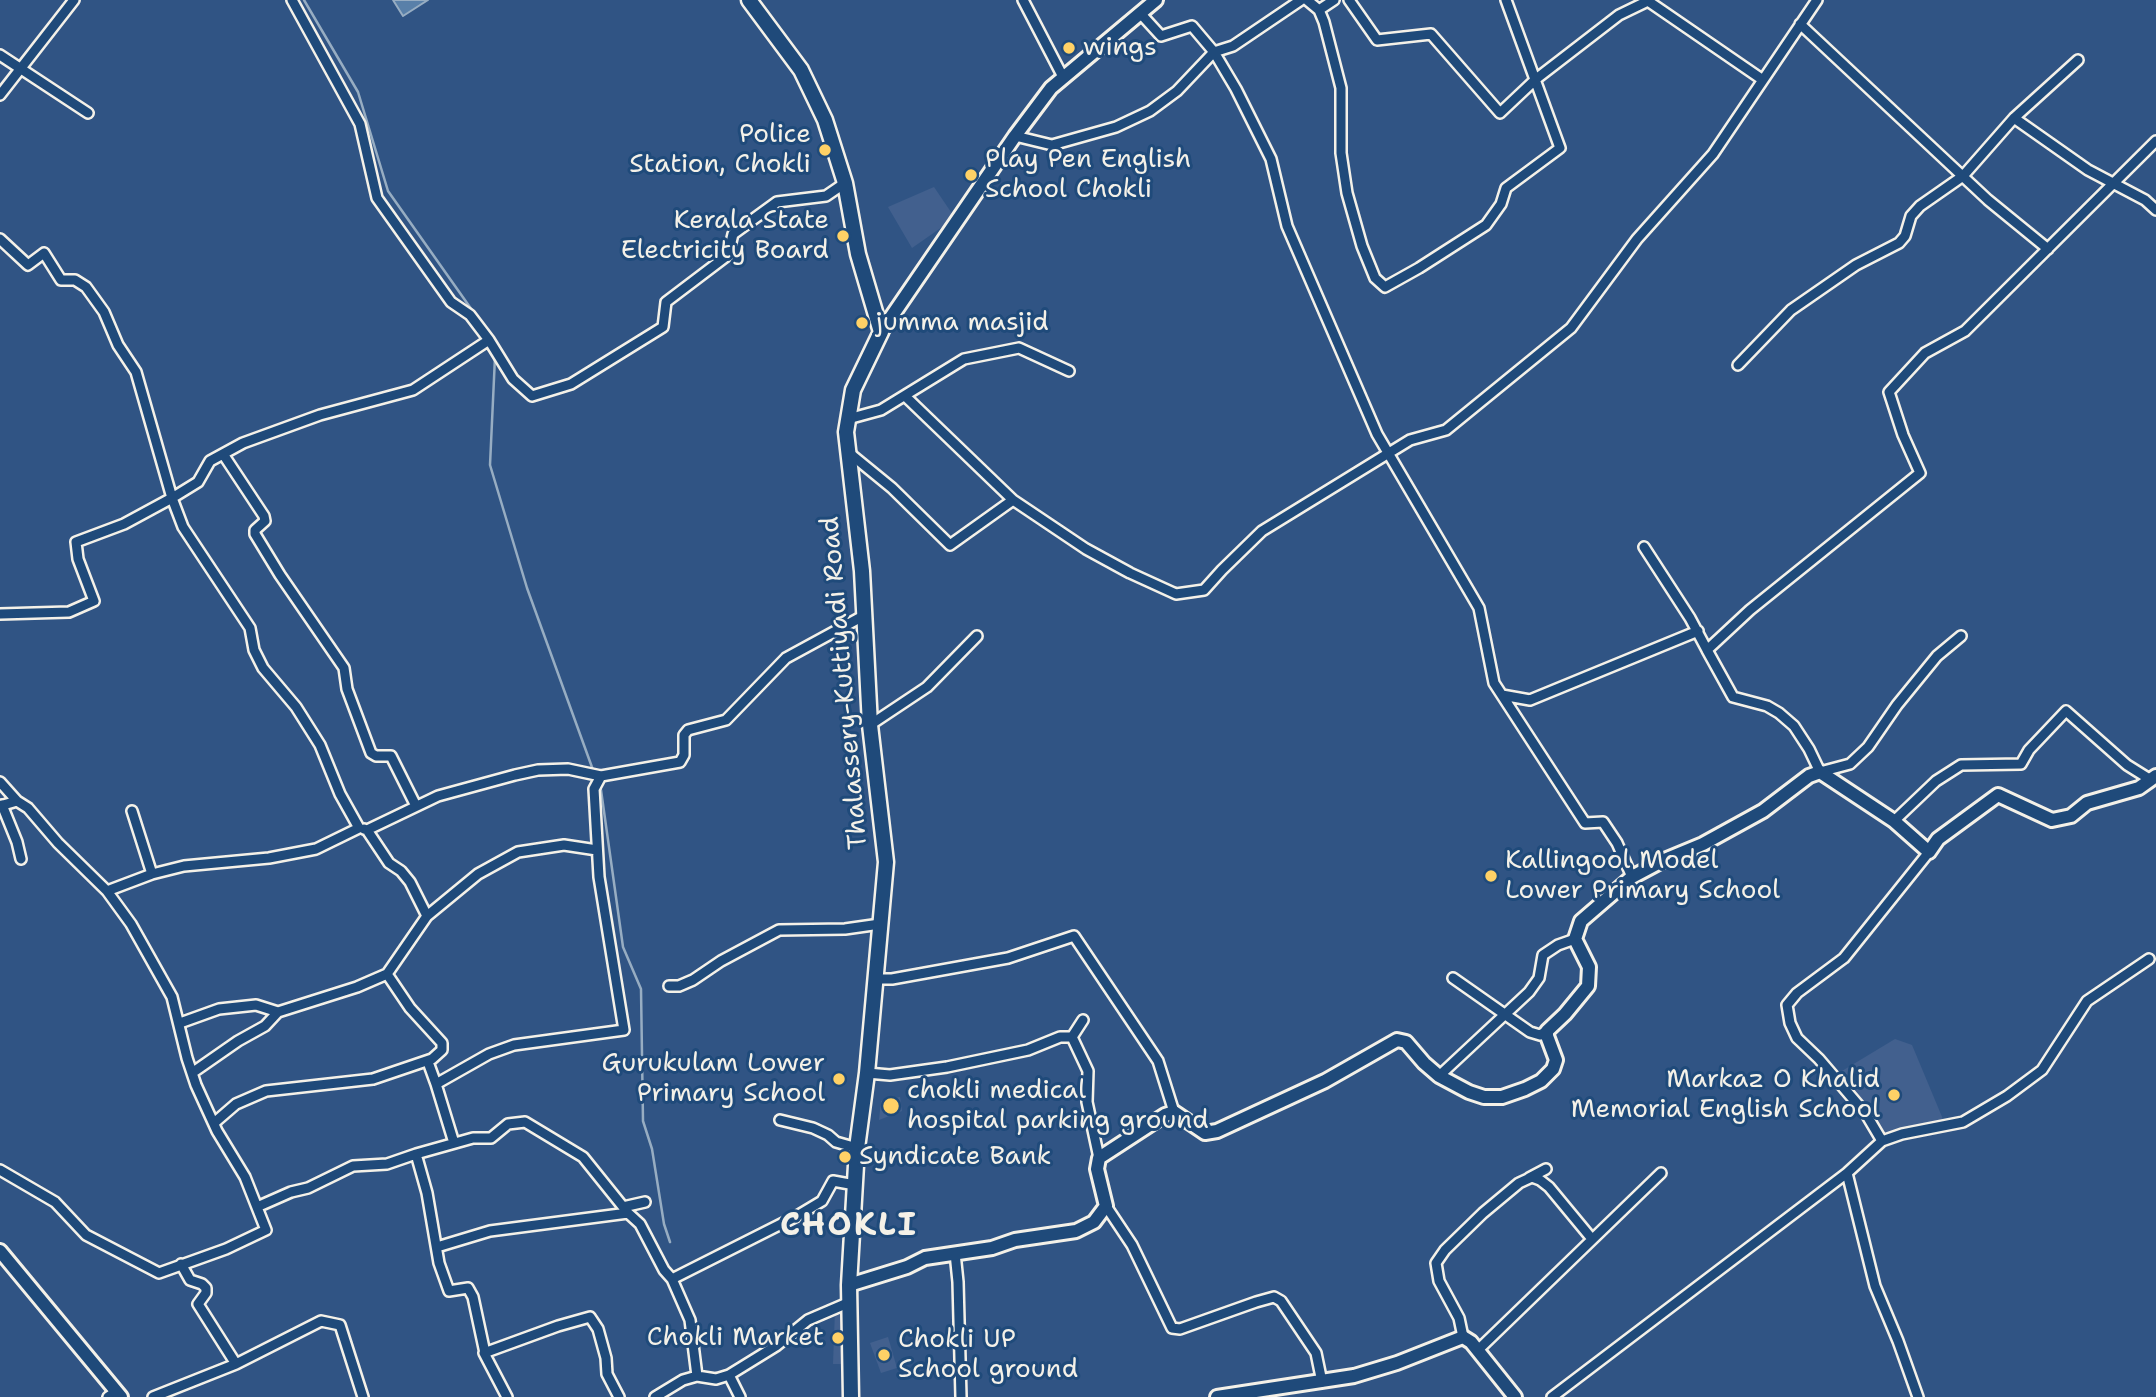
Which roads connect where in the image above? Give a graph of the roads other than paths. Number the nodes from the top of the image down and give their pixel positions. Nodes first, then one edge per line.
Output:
1 (74, 0) edge
2 (292, 0) edge
3 (749, 0) edge
4 (1023, 0) edge
5 (1156, 0) edge
6 (1301, 0) edge
7 (1307, 0) edge
8 (1334, 0) edge
9 (1349, 0) edge
10 (1506, 0) edge
11 (1817, 0) edge
12 (1319, 10) junction
13 (1140, 13) junction
14 (1800, 24) junction
15 (1214, 52) junction
16 (0, 55) edge
17 (2078, 61) dead end
18 (20, 67) junction
19 (1063, 77) junction
20 (1536, 79) junction
21 (1763, 80) junction
22 (0, 95) edge
23 (88, 113) dead end
24 (2014, 118) junction
25 (1016, 136) junction
26 (2156, 141) edge
27 (1964, 176) junction
28 (845, 183) junction
29 (2112, 184) junction
30 (2156, 210) edge
31 (0, 239) edge
32 (2048, 249) junction
33 (881, 332) junction
34 (490, 342) junction
35 (1738, 365) dead end
36 (1069, 371) dead end
37 (905, 396) junction
38 (848, 419) junction
39 (848, 452) junction
40 (1389, 453) junction
41 (223, 454) junction
42 (172, 498) junction
43 (1013, 500) junction
44 (1643, 547) dead end
45 (0, 614) edge
46 (865, 615) junction
47 (1698, 631) junction
48 (977, 636) dead end
49 (1961, 636) dead end
50 (1707, 650) junction
51 (1502, 695) junction
52 (870, 725) junction
53 (1819, 772) junction
54 (601, 776) junction
55 (2154, 778) edge
56 (0, 782) edge
57 (16, 801) junction
58 (1, 805) edge
59 (416, 806) junction
60 (132, 811) dead end
61 (1894, 821) junction
62 (363, 829) junction
63 (597, 850) junction
64 (1929, 852) junction
65 (21, 859) dead end
66 (152, 874) junction
67 (1632, 877) junction
68 (107, 891) junction
69 (427, 916) junction
70 (880, 924) junction
71 (1575, 939) junction
72 (2148, 958) dead end
73 (387, 974) junction
74 (1452, 978) dead end
75 (875, 979) junction
76 (669, 986) dead end
77 (278, 1012) junction
78 (1505, 1015) junction
79 (1083, 1020) dead end
80 (180, 1023) junction
81 (1547, 1031) junction
82 (1072, 1037) junction
83 (428, 1062) junction
84 (192, 1073) junction
85 (867, 1073) junction
86 (1439, 1076) junction
87 (436, 1084) junction
88 (1174, 1112) junction
89 (780, 1120) dead end
90 (214, 1123) junction
91 (1882, 1142) junction
92 (454, 1143) junction
93 (857, 1148) junction
94 (416, 1154) junction
95 (1098, 1158) junction
96 (1546, 1169) dead end
97 (0, 1170) edge
98 (1661, 1173) dead end
99 (1847, 1173) junction
100 (1525, 1180) junction
101 (855, 1185) junction
102 (645, 1202) dead end
103 (1107, 1206) junction
104 (257, 1207) junction
105 (625, 1210) junction
106 (1592, 1239) junction
107 (437, 1247) junction
108 (0, 1251) edge
109 (955, 1254) junction
110 (181, 1264) junction
111 (672, 1279) junction
112 (849, 1285) junction
113 (850, 1302) junction
114 (1462, 1337) junction
115 (1478, 1350) junction
116 (485, 1353) junction
117 (236, 1364) junction
118 (729, 1375) junction
119 (697, 1376) junction
120 (1322, 1382) junction
121 (115, 1395) edge
122 (153, 1397) edge
123 (363, 1397) edge
124 (507, 1397) edge
125 (620, 1397) edge
126 (655, 1397) edge
127 (740, 1397) edge
128 (851, 1397) edge
129 (961, 1397) edge
130 (1217, 1397) edge
131 (1515, 1397) edge
132 (1552, 1397) edge
133 (1918, 1397) edge

1 - 18 street
2 - 34 street
3 - 28 main road
4 - 19 street
5 - 13 main road
6 - 15 street
7 - 12 street
8 - 12 street
9 - 20 street
10 - 20 street
11 - 14 street
12 - 20 street
13 - 15 street
13 - 19 main road
14 - 21 street
14 - 27 street
15 - 25 street
15 - 40 street
16 - 18 street
17 - 24 street
18 - 22 street
18 - 23 street
19 - 25 main road
20 - 21 street
21 - 40 street
24 - 27 street
24 - 29 street
25 - 33 main road
26 - 29 street
27 - 32 street
27 - 35 street
28 - 33 main road
28 - 34 street
29 - 30 street
29 - 32 street
31 - 42 street
32 - 50 street
33 - 38 main road, Thalassery-Kuttiyadi Road
34 - 41 street
36 - 37 street
37 - 38 street
37 - 43 street
38 - 39 main road, Thalassery-Kuttiyadi Road
39 - 43 street
39 - 46 main road, Thalassery-Kuttiyadi Road
40 - 43 street
40 - 51 street
41 - 42 street
41 - 59 street
42 - 45 street
42 - 62 street
44 - 47 street
46 - 52 main road, Thalassery-Kuttiyadi Road
46 - 54 street
47 - 50 street
47 - 51 street
48 - 52 street
49 - 53 street
50 - 53 street
51 - 67 street
52 - 70 main road, Thalassery-Kuttiyadi Road
53 - 61 main road
53 - 67 main road
54 - 59 street
54 - 63 street
55 - 61 street
55 - 64 main road
56 - 57 street
57 - 58 street
57 - 68 street
58 - 65 street
59 - 62 street
60 - 66 street
61 - 64 main road
62 - 66 street
62 - 69 street
63 - 69 street
63 - 87 street
64 - 91 street
66 - 68 street
67 - 71 main road
68 - 80 street
69 - 73 street
70 - 75 main road, Thalassery-Kuttiyadi Road
70 - 76 street
71 - 78 street
71 - 81 main road
72 - 91 street
73 - 77 street
73 - 83 street
74 - 78 street
75 - 85 main road, Thalassery-Kuttiyadi Road
75 - 88 street
77 - 80 street
77 - 84 street
78 - 81 street
78 - 86 street
79 - 82 street
80 - 84 street
81 - 86 main road
82 - 85 street
82 - 95 street
83 - 87 street
83 - 90 street
84 - 90 street
85 - 93 main road, Thalassery-Kuttiyadi Road
86 - 88 main road
87 - 92 street
88 - 95 main road
89 - 93 street
90 - 104 street
91 - 99 street
92 - 94 street
92 - 105 street
93 - 101 main road, Thalassery-Kuttiyadi Road
94 - 104 street
94 - 107 street
95 - 103 main road
96 - 100 street
97 - 110 street
98 - 106 street
99 - 132 street
99 - 133 street
100 - 106 street
100 - 114 street
101 - 111 street
101 - 112 main road, Thalassery-Kuttiyadi Road
102 - 105 street
103 - 109 main road
103 - 120 street
104 - 110 street
105 - 107 street
105 - 111 street
106 - 115 street
107 - 116 street
108 - 121 main road
109 - 112 main road
109 - 129 street
110 - 117 street
111 - 119 street
112 - 113 main road, Thalassery-Kuttiyadi Road
113 - 118 street
113 - 128 main road, Thalassery-Kuttiyadi Road
114 - 115 main road
114 - 120 main road
115 - 131 main road
116 - 124 street
116 - 125 street
117 - 122 street
117 - 123 street
118 - 119 street
118 - 127 street
119 - 126 street
120 - 130 main road

